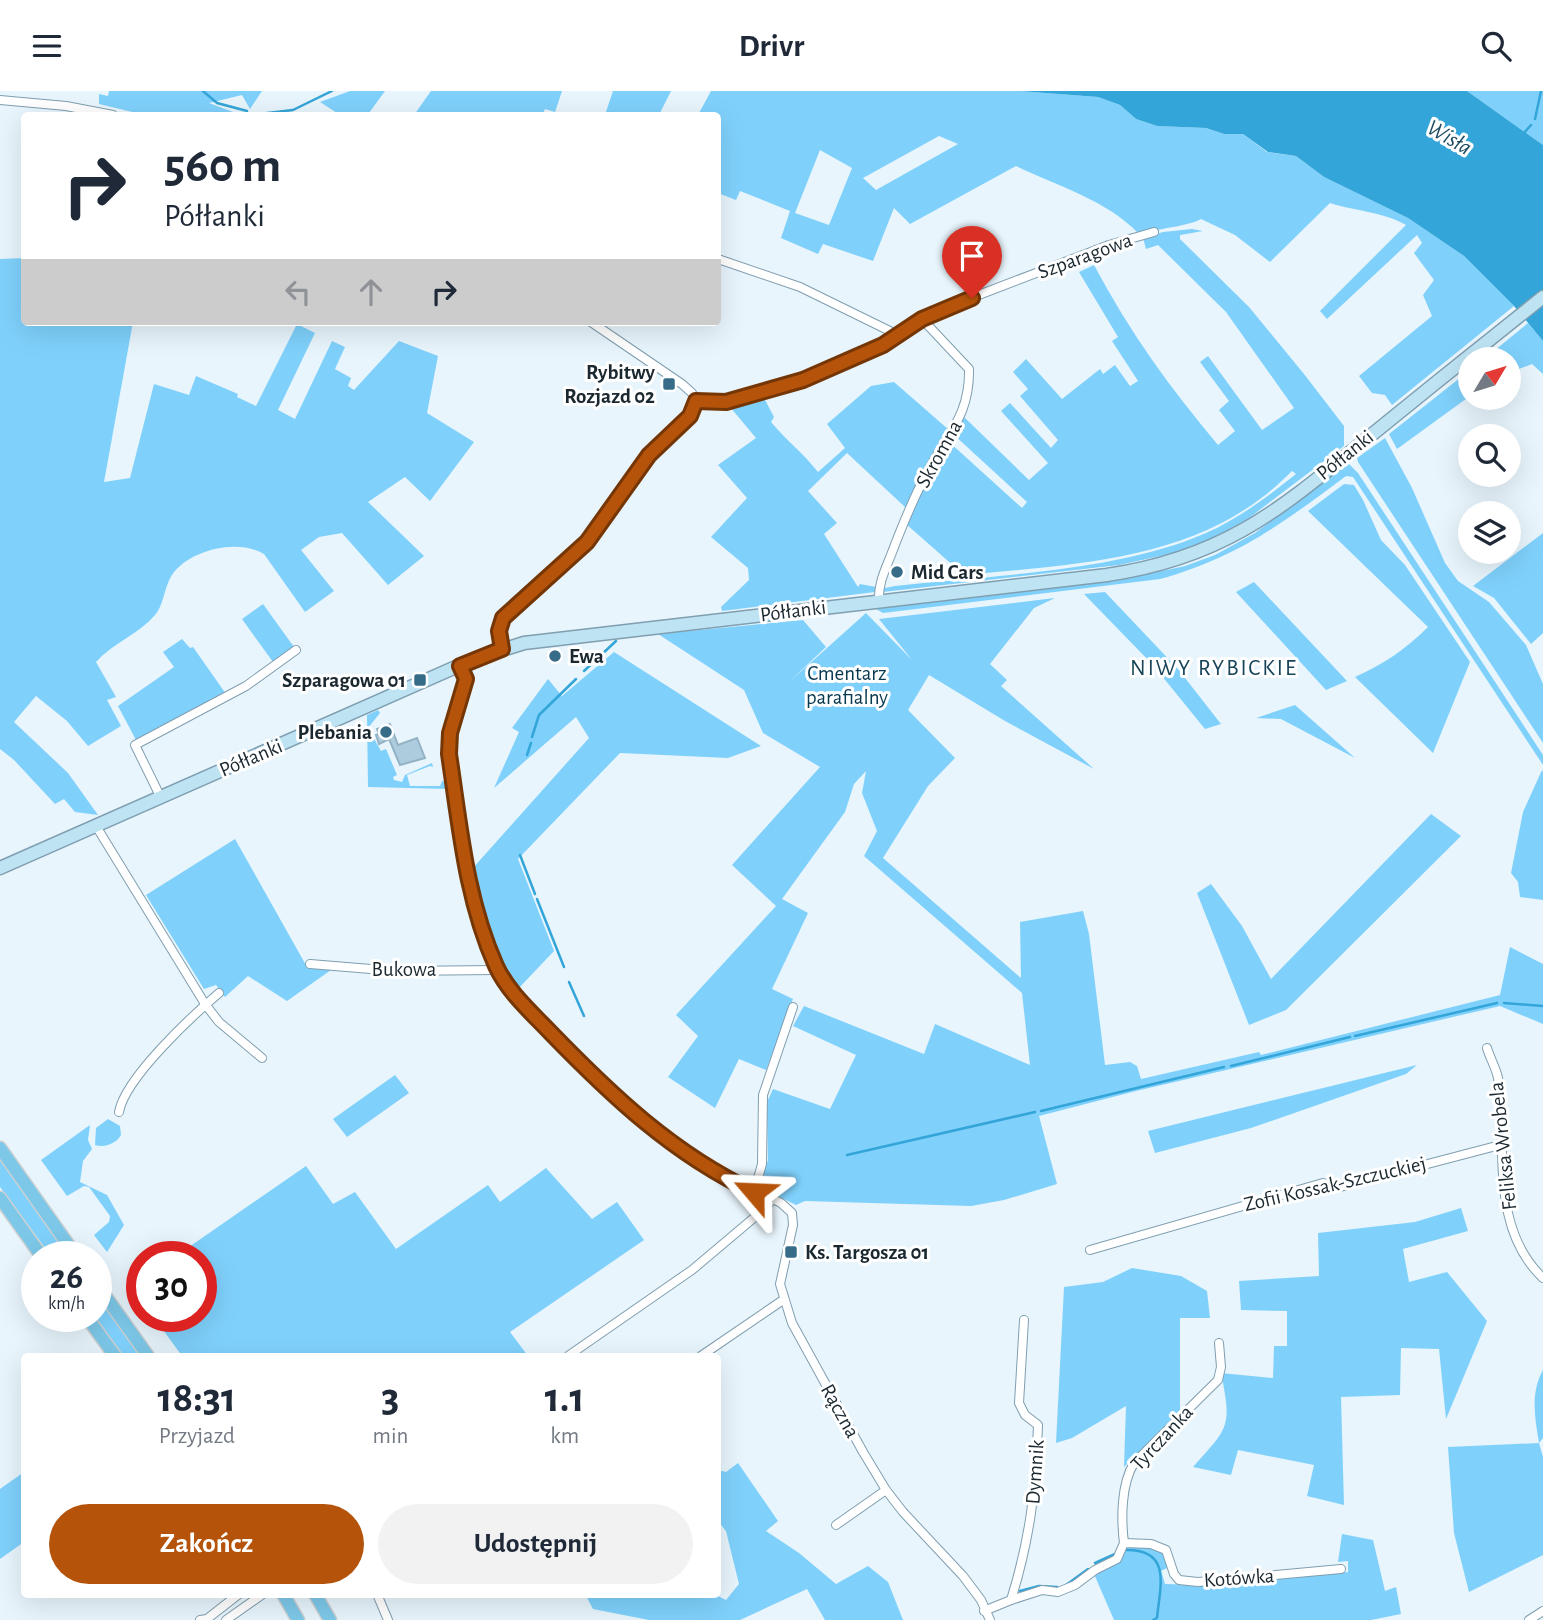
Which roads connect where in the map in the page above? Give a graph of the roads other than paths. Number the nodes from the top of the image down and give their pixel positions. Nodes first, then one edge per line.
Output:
1 (0, 100) edge
2 (97, 112) edge
3 (1154, 232) dead end
4 (721, 260) edge
5 (1543, 297) edge
6 (922, 319) junction
7 (597, 326) edge
8 (898, 335) junction
9 (696, 401) junction
10 (879, 601) junction
11 (502, 649) junction
12 (296, 650) dead end
13 (460, 666) junction
14 (161, 798) junction
15 (96, 826) junction
16 (0, 868) edge
17 (310, 964) dead end
18 (498, 970) junction
19 (219, 993) dead end
20 (205, 1004) junction
21 (793, 1007) dead end
22 (1487, 1048) dead end
23 (262, 1058) dead end
24 (119, 1112) dead end
25 (1500, 1145) junction
26 (0, 1148) edge
27 (754, 1192) junction
28 (0, 1198) edge
29 (772, 1200) junction
30 (31, 1241) edge
31 (66, 1241) edge
32 (1090, 1250) dead end
33 (1543, 1278) edge
34 (783, 1300) junction
35 (112, 1305) edge
36 (1024, 1319) dead end
37 (98, 1332) edge
38 (1219, 1343) dead end
39 (113, 1353) edge
40 (146, 1353) edge
41 (572, 1353) edge
42 (705, 1353) edge
43 (886, 1490) junction
44 (836, 1525) dead end
45 (1124, 1543) junction
46 (1341, 1569) dead end
47 (234, 1598) edge
48 (257, 1598) edge
49 (285, 1598) edge
50 (317, 1598) edge
51 (379, 1598) edge
52 (1011, 1600) junction
53 (985, 1611) junction
54 (1543, 1611) edge
55 (200, 1620) edge
56 (226, 1620) edge
57 (298, 1620) edge
58 (330, 1620) edge
59 (388, 1620) edge
60 (990, 1620) edge
61 (1529, 1620) edge

1 - 2 street
3 - 6 street, Szparagowa
4 - 8 street
5 - 10 street, Półłanki
6 - 8 street, Szparagowa
6 - 10 street, Skromna
7 - 9 street
8 - 9 street, Szparagowa
9 - 11 street
10 - 11 street, Półłanki
11 - 13 street, Półłanki
12 - 14 street
13 - 14 street, Półłanki
13 - 18 street, Rączna
14 - 15 street, Półłanki
15 - 16 street, Półłanki
15 - 20 street
17 - 18 street, Bukowa
18 - 27 street, Rączna
19 - 20 street
20 - 23 street
20 - 24 street
21 - 27 street
22 - 25 street, Feliksa Wrobela
25 - 32 street, Zofii Kossak-Szczuckiej
25 - 33 street, Feliksa Wrobela
26 - 31 main road
27 - 29 street, Rączna
28 - 30 main road
29 - 34 street, Rączna
29 - 41 street
34 - 42 street
34 - 43 street, Rączna
35 - 40 main road
36 - 52 street, Dymnik
37 - 39 main road
38 - 45 street, Tyrczanka
43 - 44 street
43 - 53 street, Rączna
45 - 46 street, Kotówka
45 - 52 street
47 - 55 street
48 - 56 street
49 - 57 main road
50 - 58 main road
51 - 59 street
52 - 53 street
53 - 60 street, Rączna
54 - 61 street

